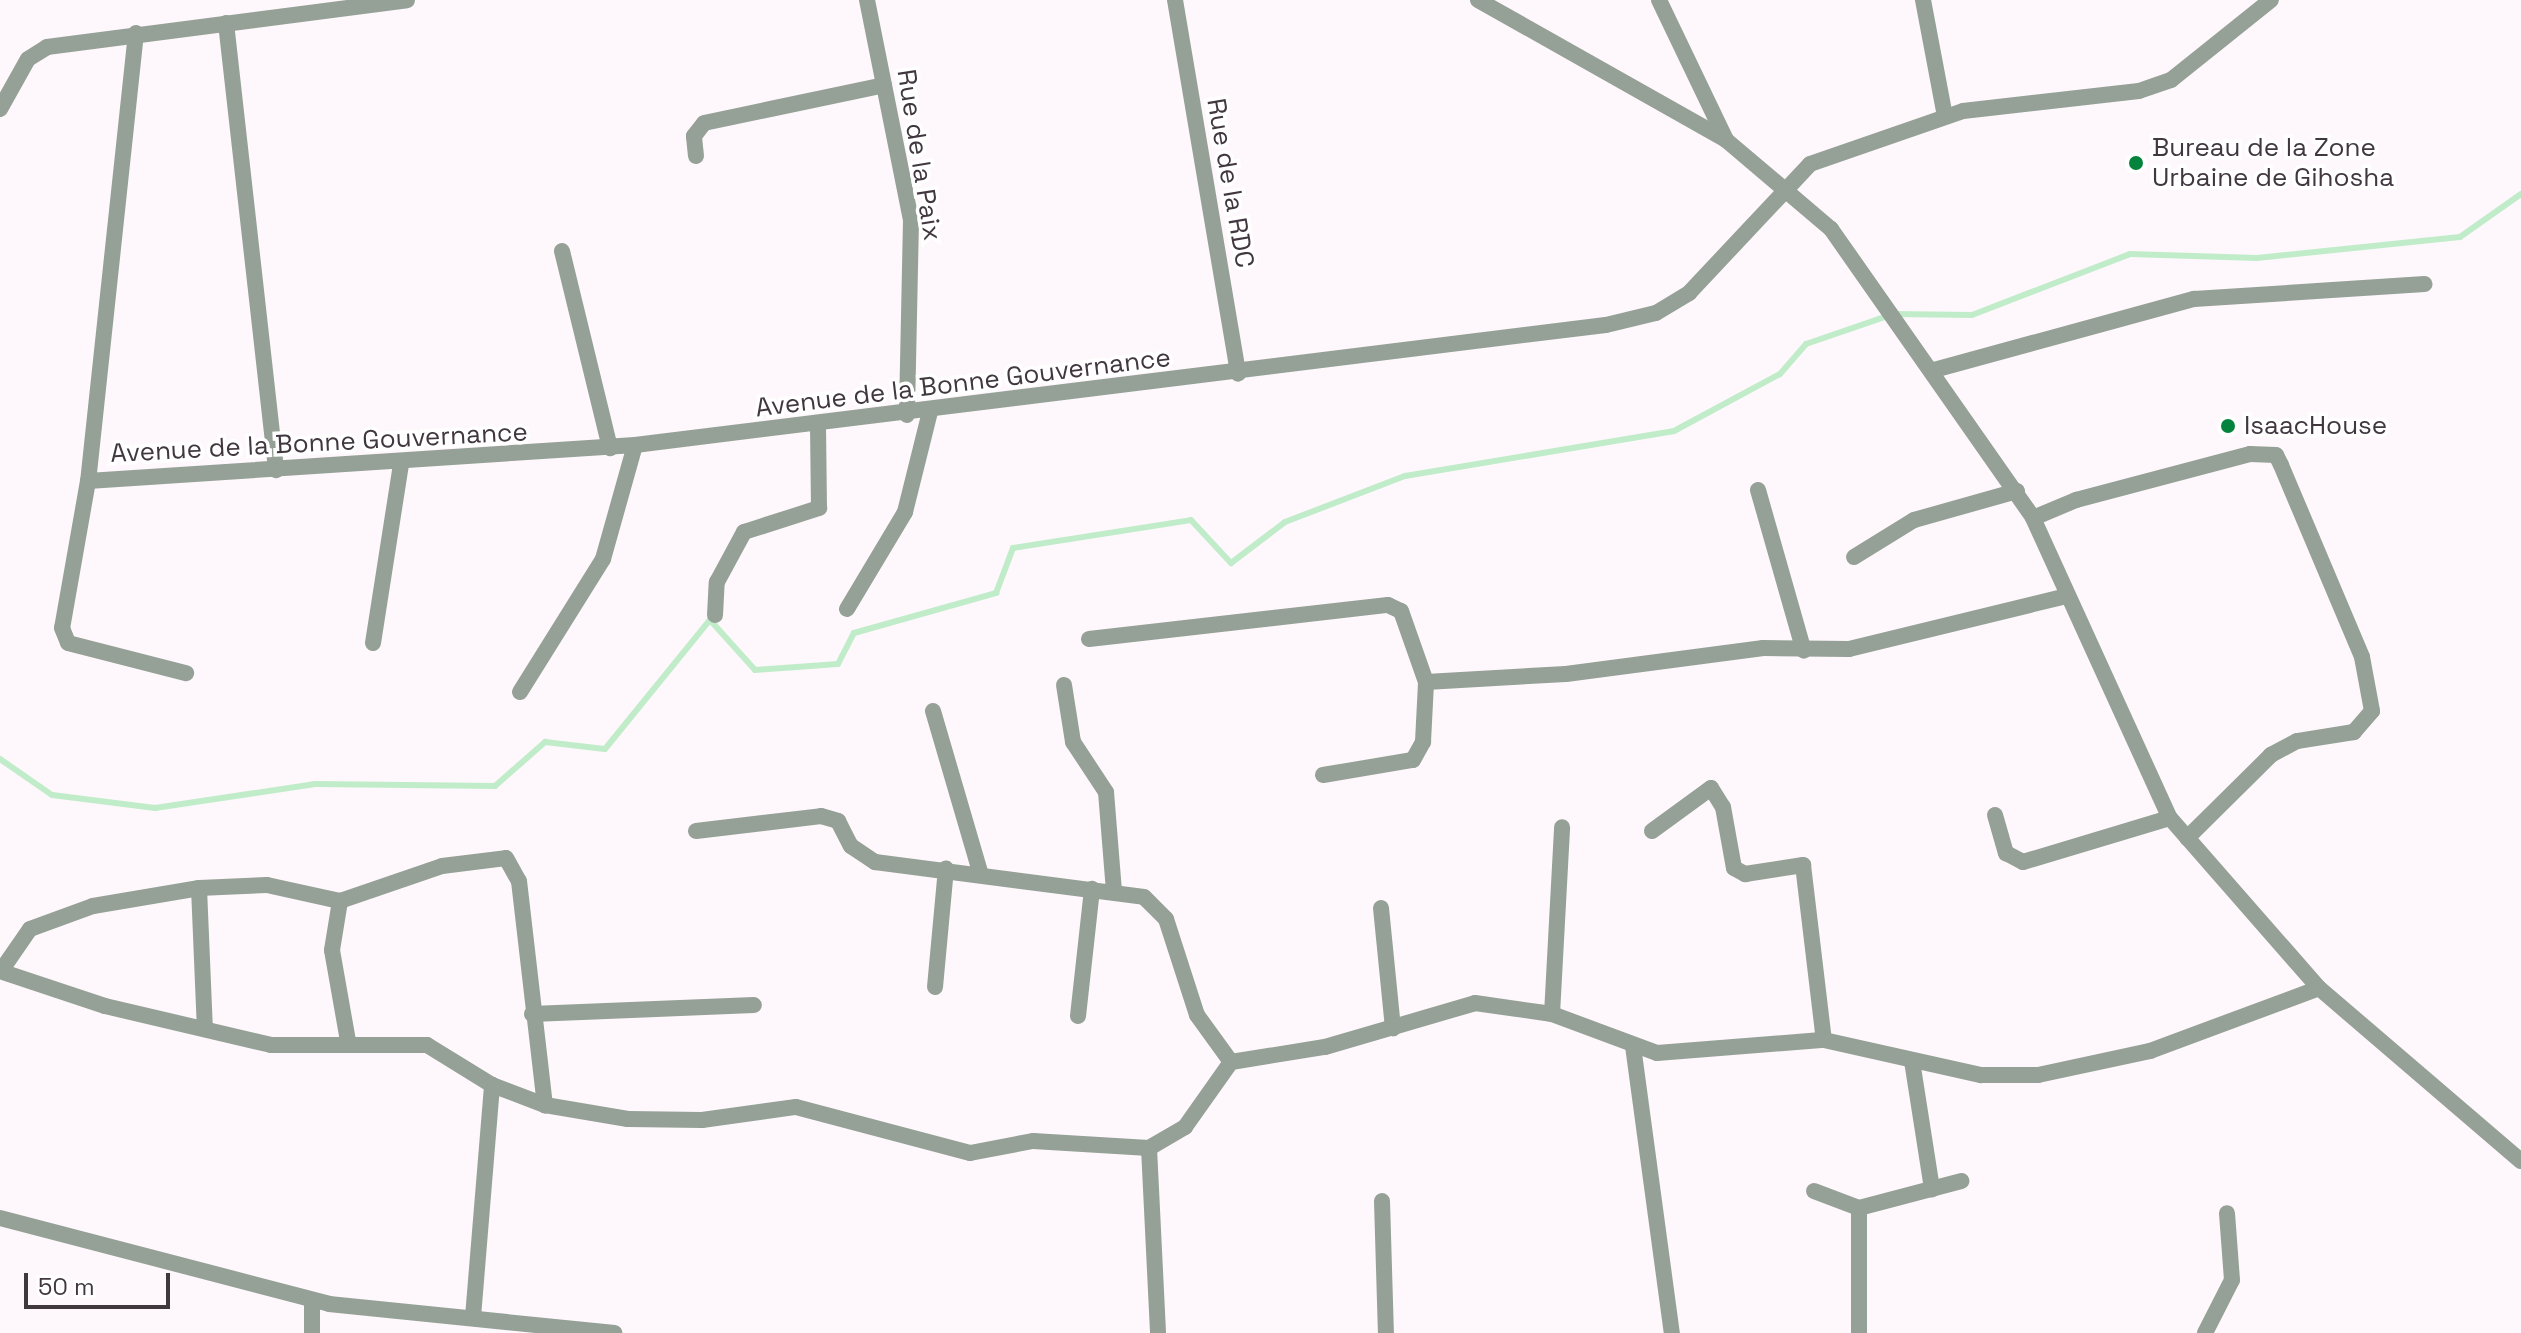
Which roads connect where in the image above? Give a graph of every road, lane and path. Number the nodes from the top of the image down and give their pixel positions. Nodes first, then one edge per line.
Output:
1 (407, 0) edge
2 (867, 0) edge
3 (1175, 0) edge
4 (1478, 0) edge
5 (1659, 0) edge
6 (1923, 0) edge
7 (2271, 0) edge
8 (226, 23) junction
9 (136, 33) junction
10 (884, 85) junction
11 (0, 109) edge
12 (1945, 116) junction
13 (1726, 140) junction
14 (696, 156) dead end
15 (1788, 186) junction
16 (562, 251) dead end
17 (2425, 284) dead end
18 (1934, 370) junction
19 (1238, 374) junction
20 (930, 412) junction
21 (907, 415) junction
22 (818, 425) junction
23 (635, 445) junction
24 (610, 448) junction
25 (401, 465) junction
26 (276, 470) junction
27 (88, 481) junction
28 (1758, 490) dead end
29 (2017, 491) junction
30 (2033, 518) junction
31 (1854, 557) dead end
32 (2066, 596) junction
33 (847, 609) dead end
34 (715, 615) dead end
35 (1089, 639) dead end
36 (373, 643) dead end
37 (1804, 651) junction
38 (186, 673) dead end
39 (1426, 682) junction
40 (1064, 685) dead end
41 (520, 692) dead end
42 (933, 711) dead end
43 (1323, 775) dead end
44 (1995, 815) dead end
45 (2170, 818) junction
46 (1562, 827) dead end
47 (696, 831) dead end
48 (1652, 831) dead end
49 (2187, 838) junction
50 (946, 869) junction
51 (980, 872) junction
52 (199, 888) junction
53 (1092, 889) junction
54 (1114, 892) junction
55 (340, 901) junction
56 (1381, 908) dead end
57 (0, 971) edge
58 (935, 987) dead end
59 (2319, 988) junction
60 (754, 1005) dead end
61 (532, 1014) junction
62 (1552, 1014) junction
63 (1078, 1016) dead end
64 (1393, 1028) junction
65 (205, 1029) junction
66 (1824, 1040) junction
67 (348, 1041) junction
68 (1633, 1046) junction
69 (1912, 1061) junction
70 (1231, 1062) junction
71 (492, 1085) junction
72 (545, 1105) junction
73 (1149, 1148) junction
74 (2521, 1161) edge
75 (1961, 1181) dead end
76 (1932, 1189) junction
77 (1814, 1191) dead end
78 (1382, 1201) dead end
79 (1859, 1208) junction
80 (2227, 1213) dead end
81 (0, 1218) edge
82 (312, 1301) junction
83 (473, 1317) junction
84 (495, 1326) edge
85 (312, 1333) edge
86 (615, 1333) edge
87 (1158, 1333) edge
88 (1386, 1333) edge
89 (1672, 1333) edge
90 (1859, 1333) edge
91 (2205, 1333) edge

1 - 8 street
2 - 10 street, Rue de la Paix
3 - 19 street, Rue de la RDC
4 - 13 street
5 - 13 street
6 - 12 street
7 - 12 street, Avenue de la Bonne Gouvernance
8 - 9 street
8 - 26 street
9 - 11 street
9 - 27 street
10 - 14 street
10 - 21 street, Rue de la Paix
12 - 15 street, Avenue de la Bonne Gouvernance
13 - 15 street
15 - 18 street
15 - 19 street, Avenue de la Bonne Gouvernance
16 - 24 street
17 - 18 street
18 - 29 street
19 - 20 street, Avenue de la Bonne Gouvernance
20 - 21 street, Avenue de la Bonne Gouvernance
20 - 33 street
21 - 22 street, Avenue de la Bonne Gouvernance
22 - 23 street, Avenue de la Bonne Gouvernance
22 - 34 street
23 - 24 street, Avenue de la Bonne Gouvernance
23 - 41 street
24 - 25 street, Avenue de la Bonne Gouvernance
25 - 26 street, Avenue de la Bonne Gouvernance
25 - 36 street
26 - 27 street, Avenue de la Bonne Gouvernance
27 - 38 street
28 - 37 street
29 - 30 street
29 - 31 street
30 - 32 street
30 - 49 street
32 - 37 street
32 - 45 street
35 - 39 street
37 - 39 street
39 - 43 street
40 - 54 street
42 - 51 street
44 - 45 street
45 - 49 street
46 - 62 street
47 - 50 street
48 - 66 street
49 - 59 street
50 - 51 street
50 - 58 street
51 - 53 street
52 - 55 street
52 - 57 street
52 - 65 street
53 - 54 street
53 - 63 street
54 - 70 street
55 - 61 street
55 - 67 street
56 - 64 street
57 - 65 street
59 - 69 street
59 - 74 street
60 - 61 street
61 - 72 street
62 - 64 street
62 - 68 street
64 - 70 street
65 - 67 street
66 - 68 street
66 - 69 street
67 - 71 street
68 - 89 street
69 - 76 street
70 - 73 street
71 - 72 street
71 - 83 street
72 - 73 street
73 - 87 street
75 - 76 street
76 - 79 street
77 - 79 street
78 - 88 street
79 - 90 street
80 - 91 street
81 - 82 street
82 - 83 street
82 - 85 street
83 - 84 street
84 - 86 street

